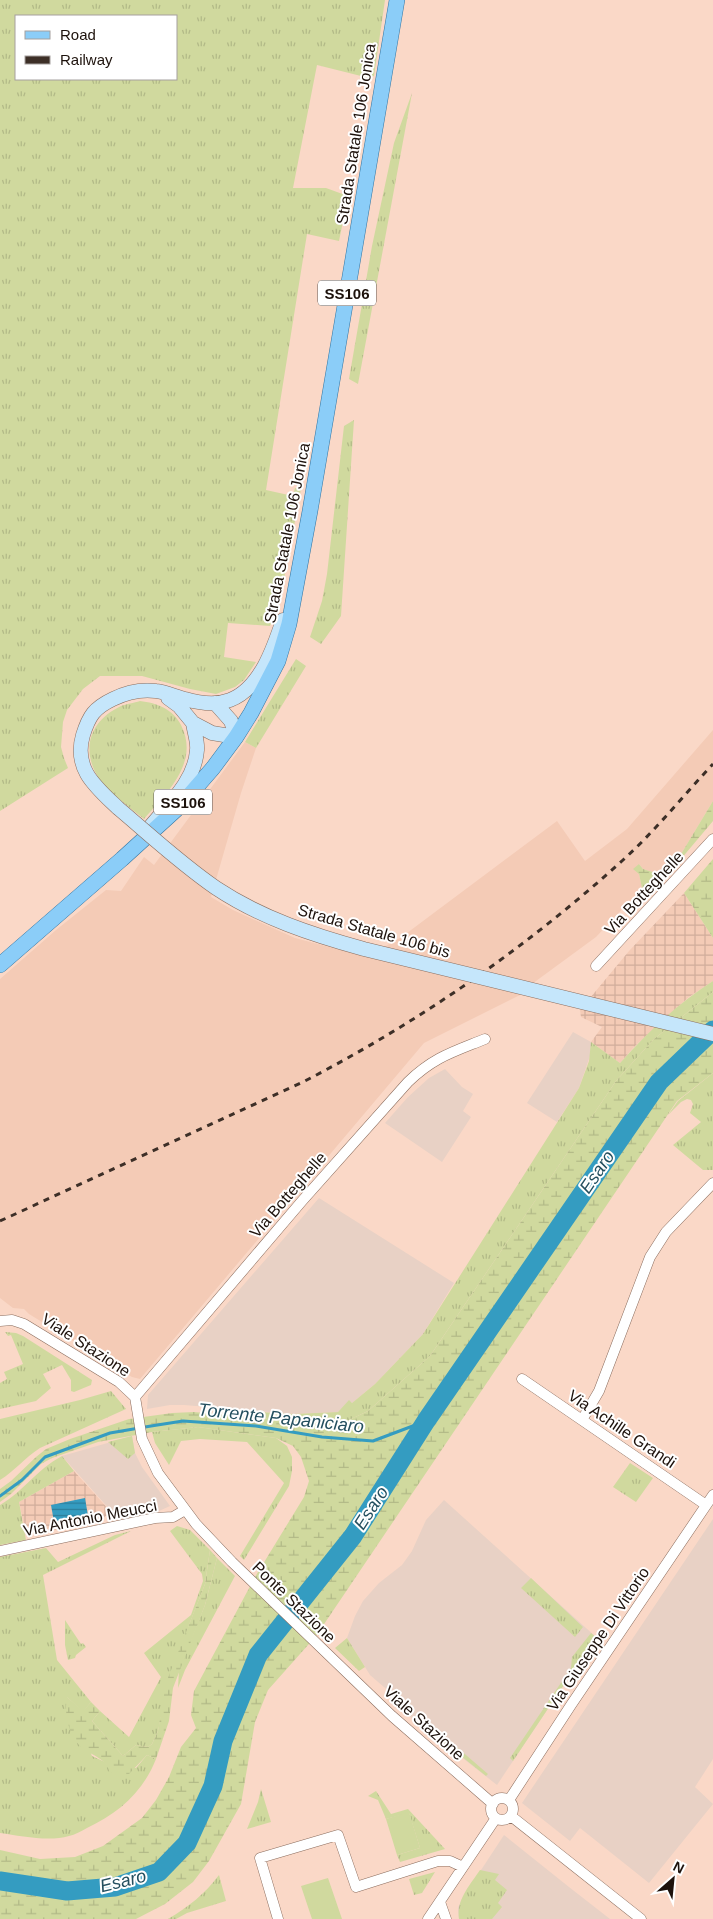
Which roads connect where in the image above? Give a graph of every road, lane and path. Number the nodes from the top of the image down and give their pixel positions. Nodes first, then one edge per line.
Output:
1 (397, 0) edge
2 (296, 586) junction
3 (158, 690) junction
4 (215, 703) junction
5 (193, 723) junction
6 (236, 736) junction
7 (713, 839) edge
8 (122, 859) junction
9 (0, 965) edge
10 (596, 966) dead end
11 (713, 1034) edge
12 (485, 1040) dead end
13 (713, 1183) edge
14 (0, 1321) edge
15 (522, 1379) dead end
16 (135, 1397) junction
17 (582, 1420) junction
18 (713, 1495) edge
19 (706, 1505) junction
20 (185, 1510) junction
21 (0, 1551) edge
22 (336, 1663) joint
23 (509, 1800) junction
24 (493, 1804) junction
25 (511, 1816) junction
26 (496, 1818) junction
27 (464, 1867) junction
28 (440, 1902) junction
29 (278, 1919) edge
30 (428, 1919) edge
31 (446, 1919) edge
32 (641, 1919) edge

1 - 2 main road, Strada Statale 106 Jonica / SS106
2 - 4 main road
2 - 6 main road, Strada Statale 106 Jonica / SS106
3 - 4 main road
3 - 5 main road
3 - 11 main road, Strada Statale 106 bis, bridge
4 - 6 main road
5 - 6 main road
5 - 8 main road
6 - 8 main road, Strada Statale 106 Jonica / SS106
7 - 10 street, Via Botteghelle
8 - 9 main road, Strada Statale 106 Jonica / SS106
12 - 16 street, Via Botteghelle
13 - 17 street
14 - 16 street, Viale Stazione
15 - 17 street, Via Achille Grandi
16 - 20 street, Viale Stazione
17 - 19 street, Via Achille Grandi
18 - 19 street, Via Giuseppe Di Vittorio
19 - 23 street, Via Giuseppe Di Vittorio
20 - 21 street, Via Antonio Meucci
20 - 22 street, Ponte Stazione
22 - 24 street, Viale Stazione
23 - 24 street
23 - 25 street
24 - 26 street
25 - 26 street
25 - 32 street
26 - 27 street
27 - 28 street
27 - 29 street
28 - 30 street
28 - 31 street

